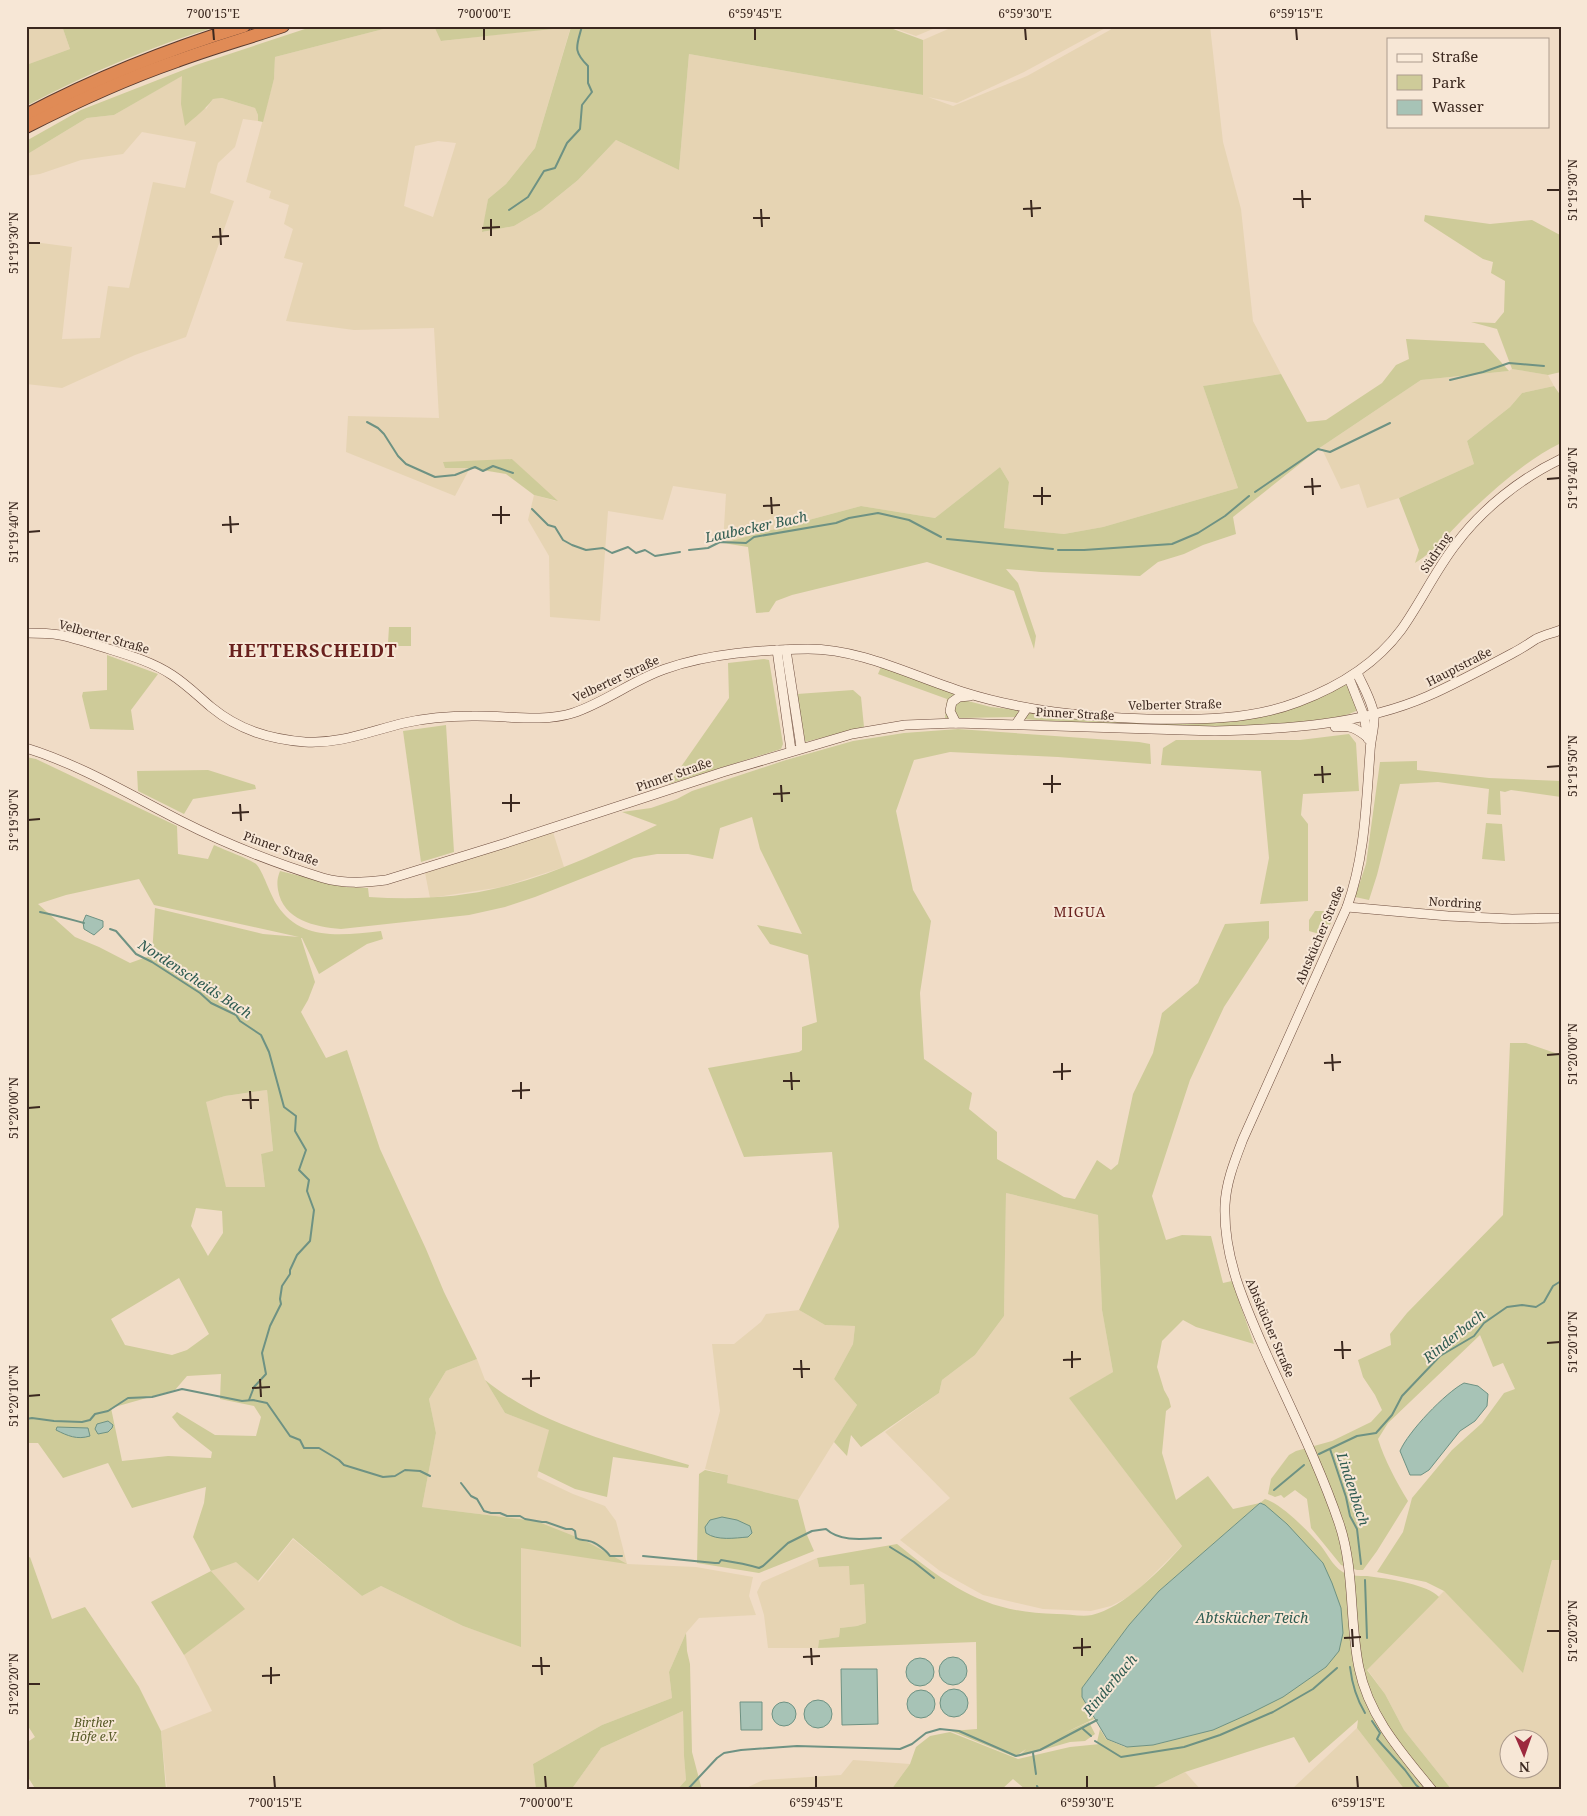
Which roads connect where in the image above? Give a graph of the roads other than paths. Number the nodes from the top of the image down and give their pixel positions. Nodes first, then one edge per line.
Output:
1 (244, 26) edge
2 (283, 26) edge
3 (26, 115) edge
4 (26, 127) edge
5 (1561, 459) edge
6 (1561, 630) edge
7 (26, 633) edge
8 (781, 650) junction
9 (1353, 675) junction
10 (974, 695) junction
11 (1027, 708) junction
12 (1374, 714) junction
13 (1364, 716) junction
14 (956, 723) junction
15 (1016, 724) junction
16 (1255, 730) junction
17 (1368, 738) junction
18 (801, 747) junction
19 (26, 748) edge
20 (1370, 748) junction
21 (791, 750) junction
22 (1347, 908) junction
23 (1561, 918) edge
24 (1432, 1790) edge

1 - 3 highway
2 - 4 highway
5 - 9 street, Südring
6 - 12 street, Hauptstraße
7 - 8 street, Velberter Straße
8 - 10 street, Velberter Straße
8 - 18 street
8 - 21 street
9 - 11 street, Velberter Straße
9 - 12 street
9 - 13 street, Abtskücher Straße
10 - 11 street, Velberter Straße
10 - 14 street
11 - 15 street
12 - 13 street, Hauptstraße
12 - 20 street, Abtskücher Straße
13 - 16 street, Pinner Straße
13 - 17 street, Abtskücher Straße
14 - 15 street, Pinner Straße
14 - 18 street, Pinner Straße
15 - 16 street, Pinner Straße
16 - 17 street
17 - 20 street, Abtskücher Straße
18 - 21 street, Pinner Straße
19 - 21 street, Pinner Straße
20 - 22 street, Abtskücher Straße
22 - 23 street, Nordring
22 - 24 street, Abtskücher Straße

